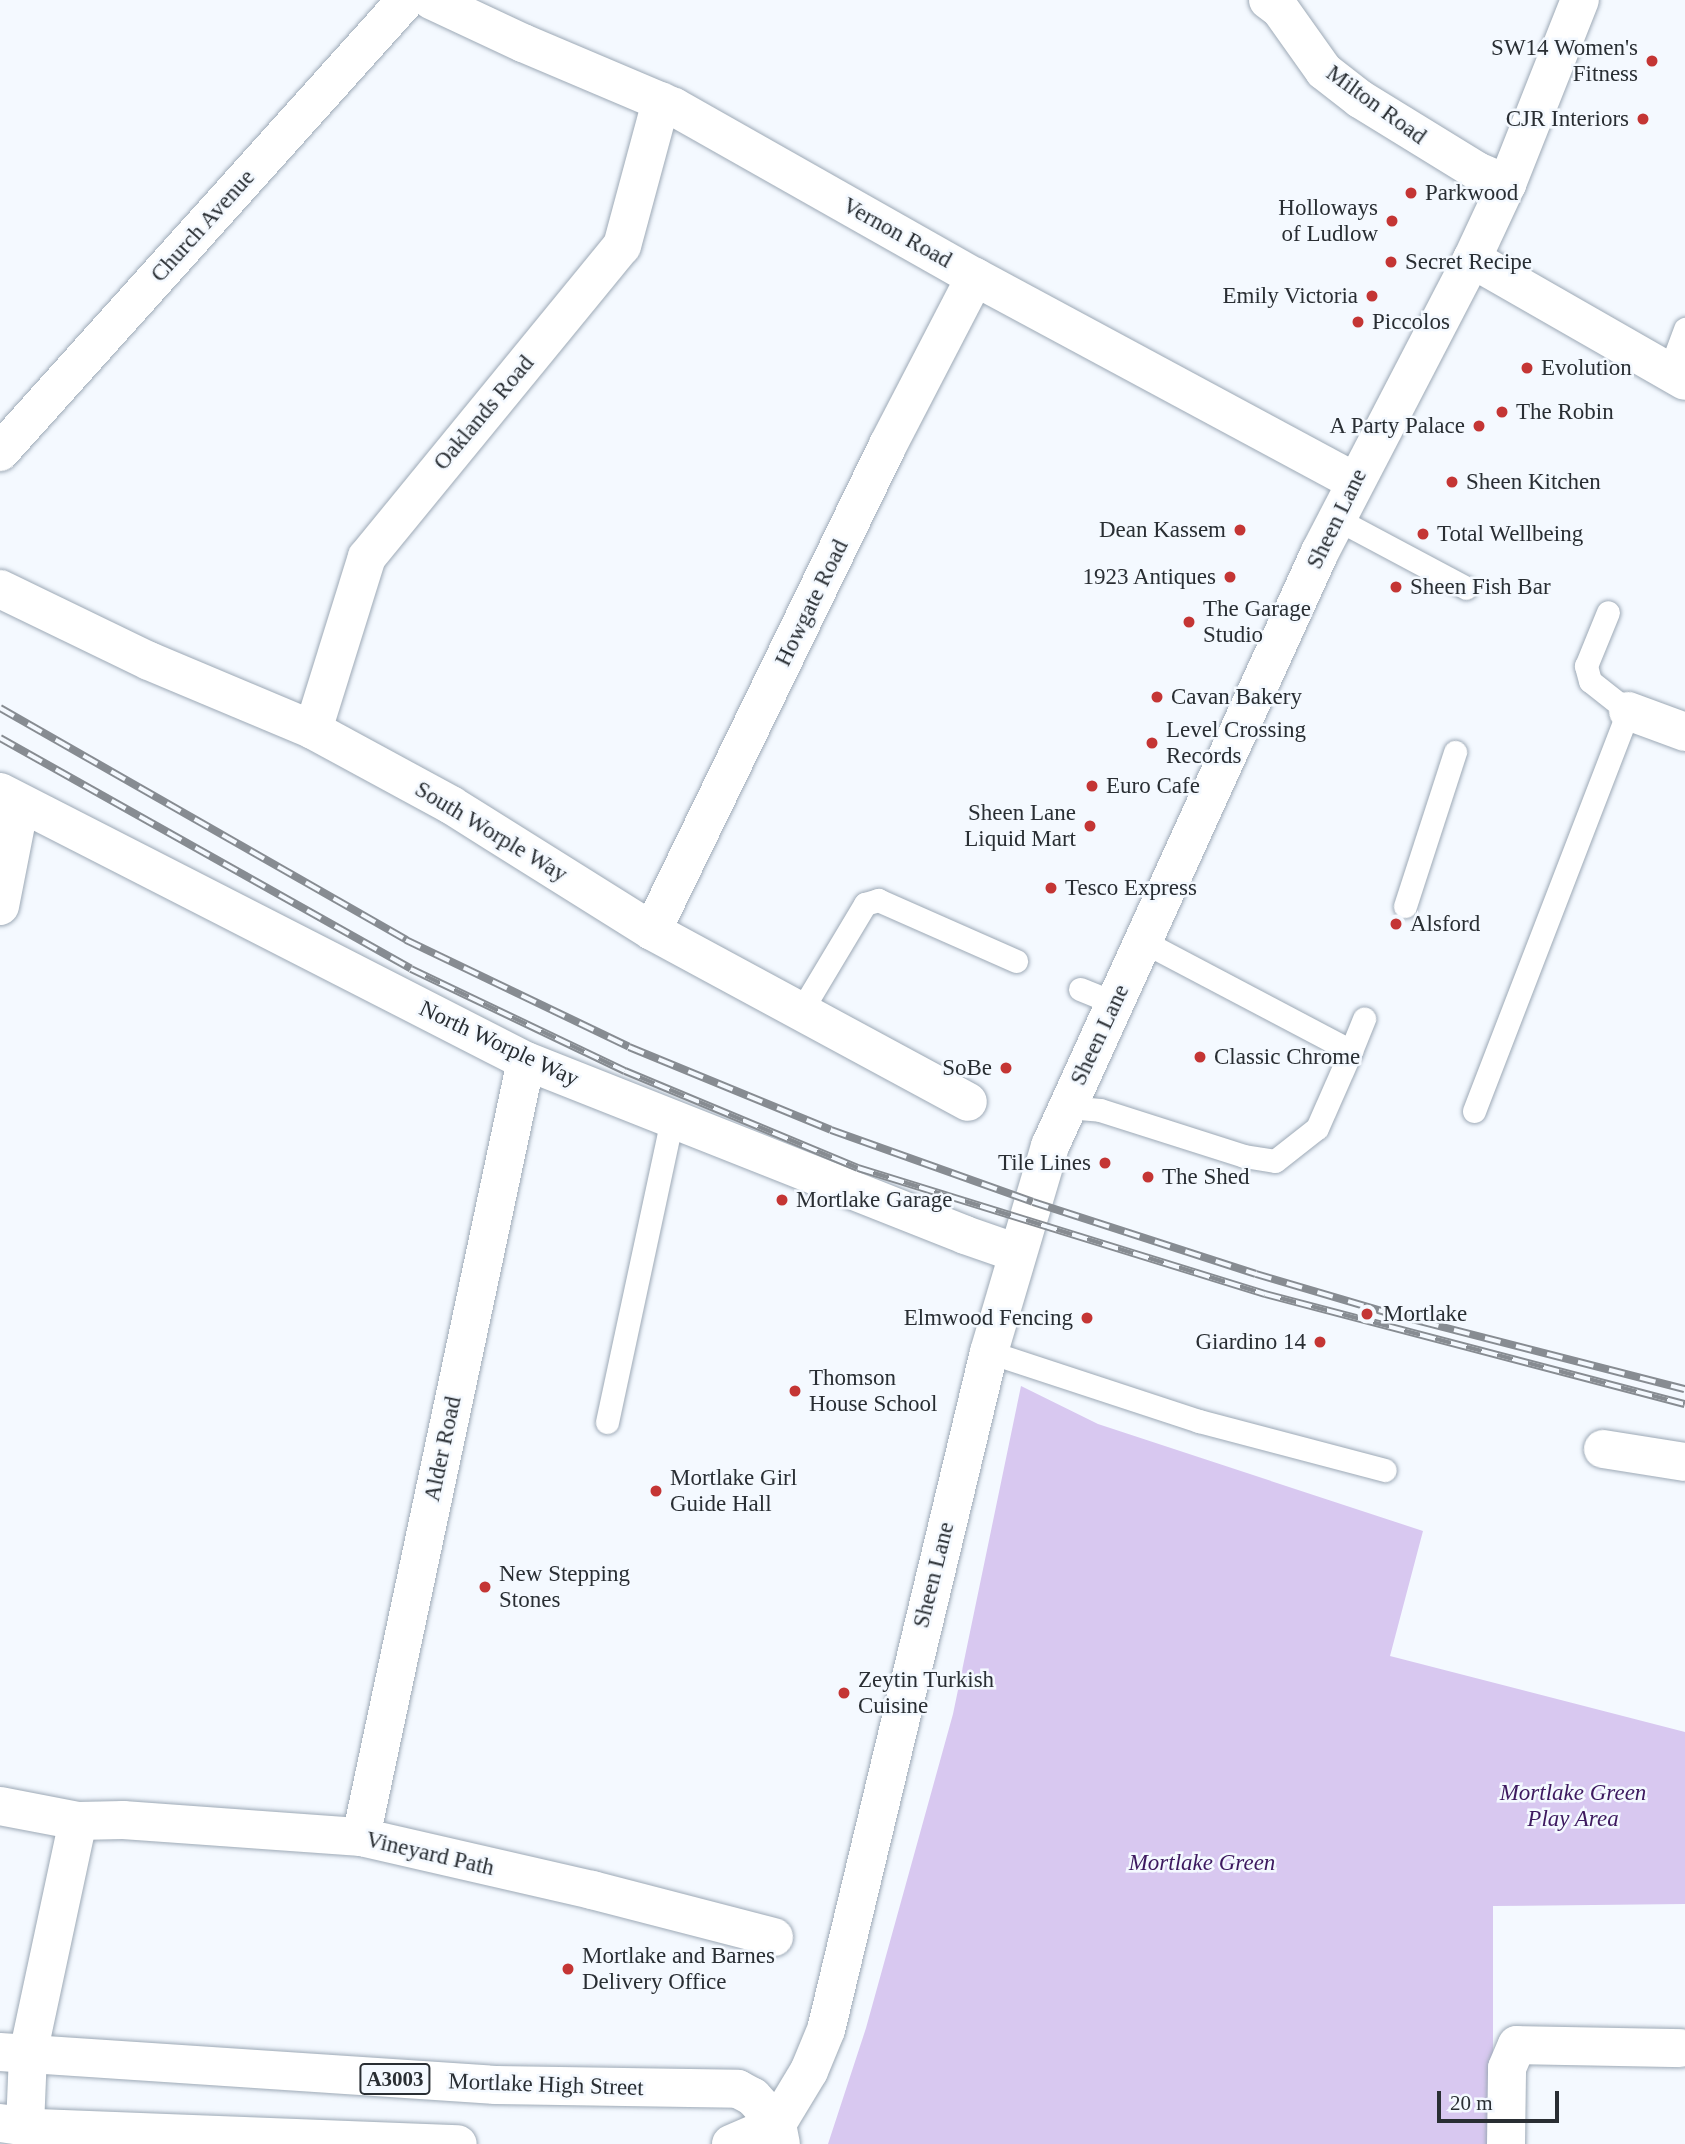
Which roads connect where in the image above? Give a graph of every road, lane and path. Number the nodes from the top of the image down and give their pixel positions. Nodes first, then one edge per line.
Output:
1 (406, 0) edge
2 (431, 0) edge
3 (1268, 0) edge
4 (1580, 0) edge
5 (661, 101) junction
6 (1507, 184) junction
7 (1472, 259) junction
8 (975, 277) junction
9 (1685, 329) edge
10 (1677, 376) edge
11 (0, 452) edge
12 (1354, 481) junction
13 (1337, 519) junction
14 (1466, 588) dead end
15 (0, 589) edge
16 (1608, 612) dead end
17 (1628, 711) junction
18 (313, 730) junction
19 (1685, 732) edge
20 (1455, 752) dead end
21 (10, 798) edge
22 (0, 906) edge
23 (1405, 906) dead end
24 (652, 931) junction
25 (1144, 942) junction
26 (1016, 961) dead end
27 (1080, 989) dead end
28 (1115, 1003) junction
29 (801, 1011) junction
30 (1364, 1019) dead end
31 (1351, 1051) junction
32 (526, 1061) junction
33 (968, 1102) dead end
34 (1067, 1107) junction
35 (1474, 1111) dead end
36 (672, 1118) junction
37 (1017, 1253) junction
38 (989, 1352) junction
39 (607, 1422) dead end
40 (1604, 1449) dead end
41 (1685, 1462) edge
42 (1385, 1470) dead end
43 (0, 1806) edge
44 (78, 1821) junction
45 (361, 1837) junction
46 (774, 1937) dead end
47 (1680, 2048) dead end
48 (14, 2053) edge
49 (12, 2124) edge
50 (779, 2134) edge
51 (458, 2144) edge
52 (731, 2144) edge
53 (1506, 2144) edge

1 - 11 street, Church Avenue
2 - 5 street, Vernon Road
3 - 6 street, Milton Road
4 - 6 street, Sheen Lane
5 - 8 street, Vernon Road
5 - 18 street, Oaklands Road
6 - 7 street, Sheen Lane
7 - 10 street
7 - 12 street, Sheen Lane
8 - 12 street, Vernon Road
8 - 24 street, Howgate Road
9 - 10 lane
12 - 13 street, Sheen Lane
13 - 14 lane
13 - 25 street, Sheen Lane
15 - 18 street, South Worple Way
16 - 17 lane
17 - 19 street
17 - 35 lane
18 - 24 street, South Worple Way
20 - 23 lane
21 - 22 street
21 - 32 street, North Worple Way
24 - 29 street, South Worple Way
25 - 28 street, Sheen Lane
25 - 31 lane
26 - 29 lane
27 - 28 lane
28 - 34 street, Sheen Lane
29 - 33 street, South Worple Way
30 - 31 lane
31 - 34 lane
32 - 36 street, North Worple Way
32 - 45 street, Alder Road
34 - 37 street, Sheen Lane
36 - 37 street, North Worple Way
36 - 39 lane
37 - 38 street, Sheen Lane
38 - 42 lane
38 - 50 street, Sheen Lane
40 - 41 street
43 - 44 street, Vineyard Path
44 - 45 street, Vineyard Path
44 - 48 street
45 - 46 street, Vineyard Path
47 - 53 street
48 - 49 street
48 - 50 street, Mortlake High Street / A3003
49 - 51 street
50 - 52 street

